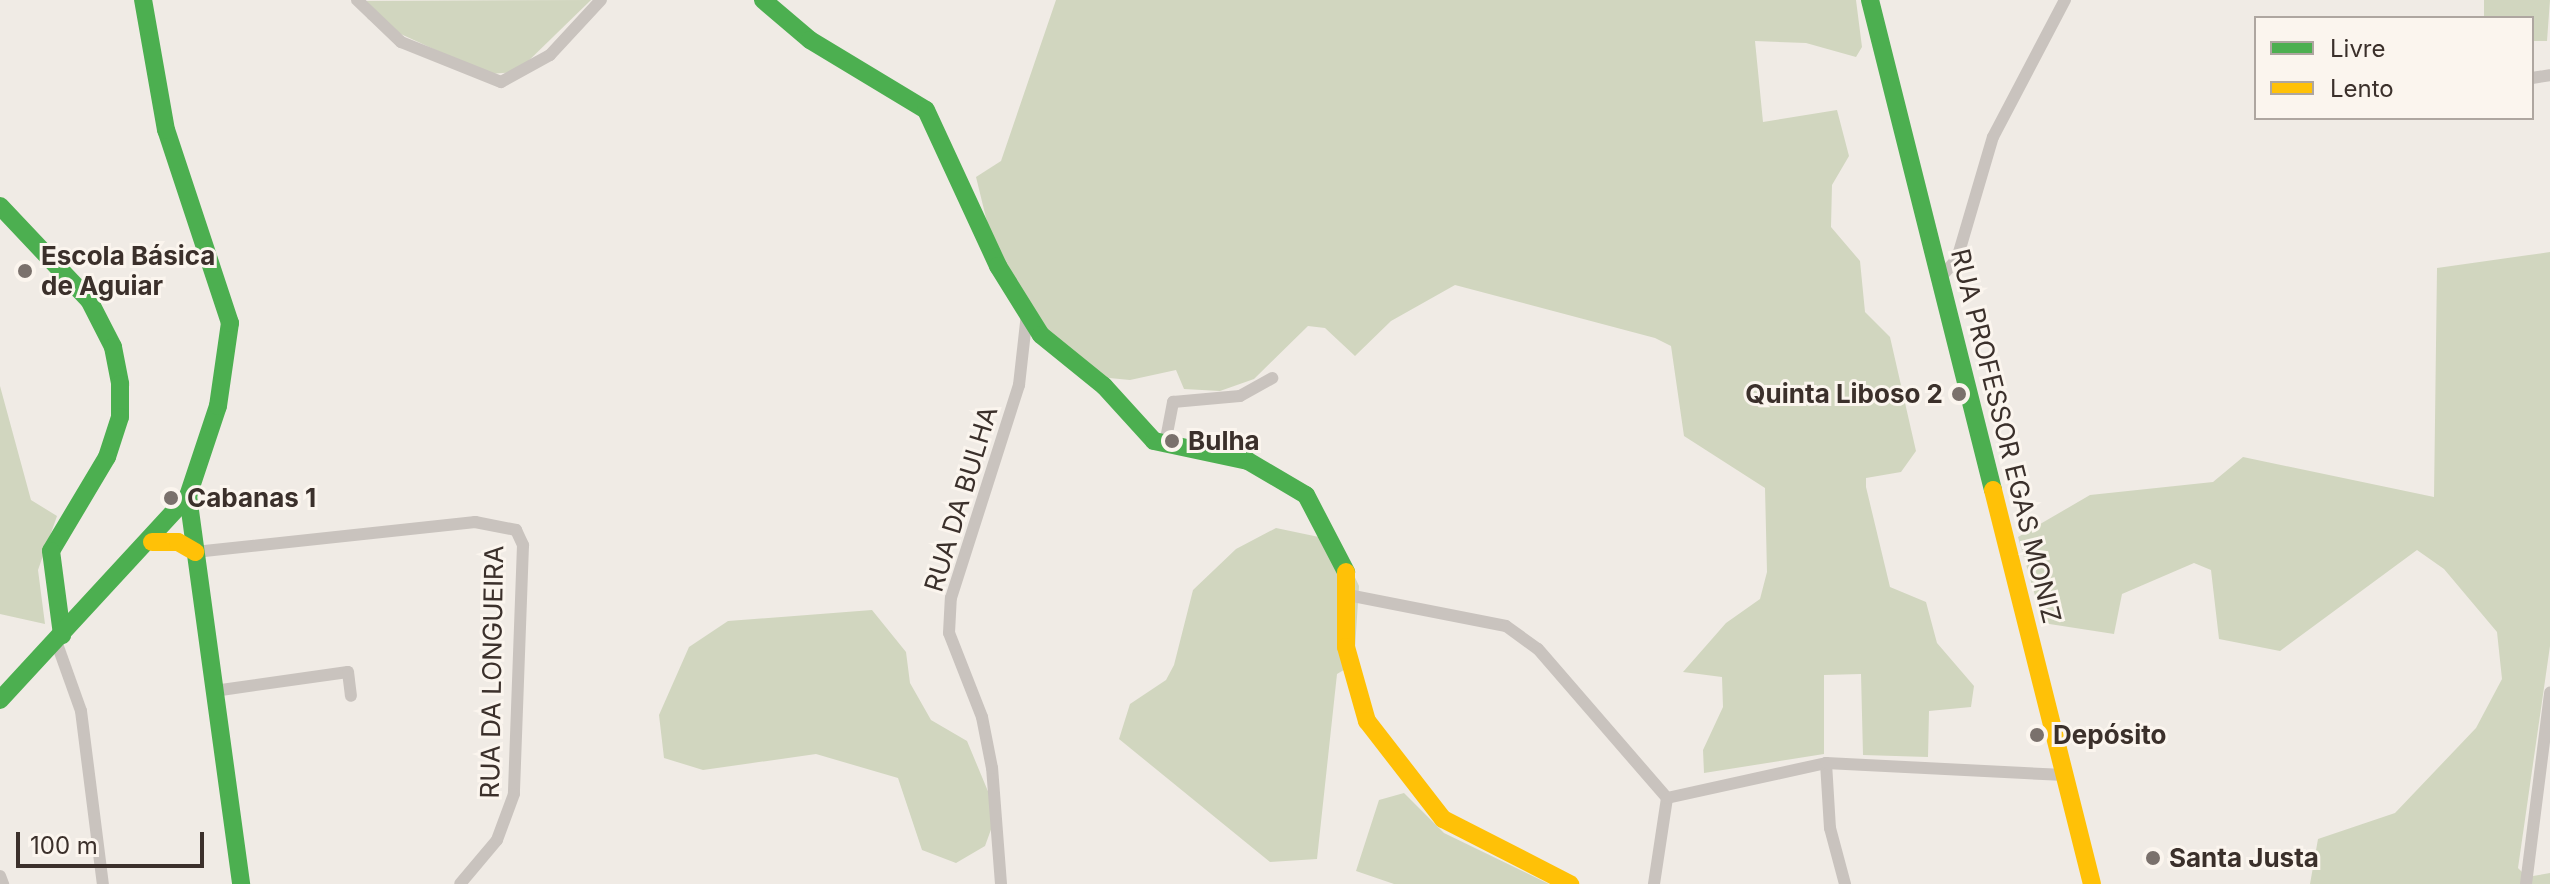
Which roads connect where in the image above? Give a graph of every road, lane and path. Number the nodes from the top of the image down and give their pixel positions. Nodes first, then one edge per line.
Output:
1 (143, 0) edge
2 (357, 0) edge
3 (601, 0) edge
4 (763, 0) edge
5 (1870, 0) edge
6 (2065, 0) edge
7 (0, 206) edge
8 (1939, 279) junction
9 (1027, 312) junction
10 (1272, 378) dead end
11 (1165, 444) junction
12 (188, 496) junction
13 (152, 542) junction
14 (195, 552) junction
15 (1348, 595) junction
16 (59, 638) junction
17 (214, 691) junction
18 (2550, 693) edge
19 (351, 696) dead end
20 (0, 700) edge
21 (1826, 763) junction
22 (2065, 775) junction
23 (1667, 798) junction
24 (0, 876) edge
25 (3, 884) edge
26 (103, 884) edge
27 (241, 884) edge
28 (460, 884) edge
29 (1001, 884) edge
30 (1570, 884) edge
31 (1654, 884) edge
32 (1845, 884) edge
33 (2092, 884) edge
34 (2526, 884) edge

1 - 12 street
2 - 3 street
4 - 9 street
5 - 8 street, RUA PROFESSOR EGAS MONIZ
6 - 8 street
7 - 16 street
8 - 22 street, RUA PROFESSOR EGAS MONIZ
9 - 11 street
9 - 29 street, RUA DA BULHA
10 - 11 street
11 - 15 street
12 - 13 street
12 - 14 street
13 - 14 street
13 - 16 street
14 - 17 street
14 - 28 street, RUA DA LONGUEIRA
15 - 23 street
15 - 30 street
16 - 20 street
16 - 26 street
17 - 19 street
17 - 27 street
18 - 34 street
21 - 22 street
21 - 23 street
21 - 32 street
22 - 33 street, RUA PROFESSOR EGAS MONIZ
23 - 31 street
24 - 25 street

